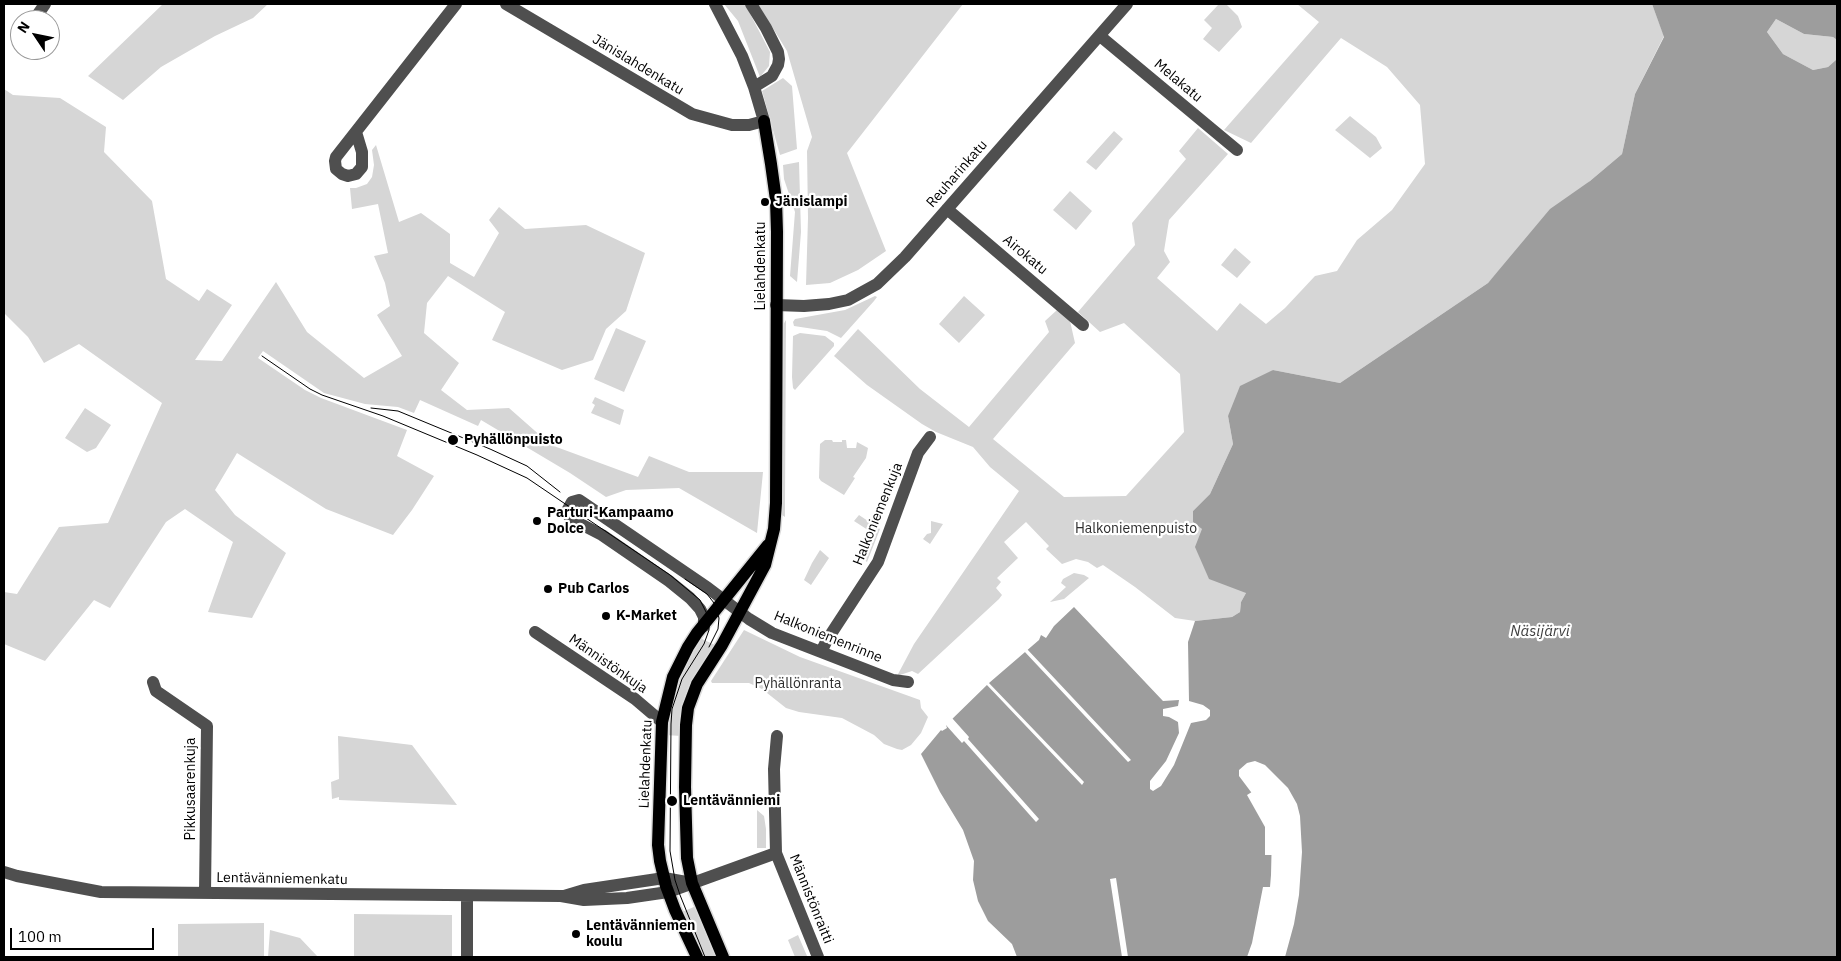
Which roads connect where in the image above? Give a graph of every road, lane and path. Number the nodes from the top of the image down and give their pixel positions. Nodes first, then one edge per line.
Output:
1 (456, 4) edge
2 (506, 4) edge
3 (714, 4) edge
4 (751, 4) edge
5 (1127, 4) edge
6 (1100, 36) junction
7 (754, 88) junction
8 (764, 121) junction
9 (356, 132) dead end
10 (1237, 150) dead end
11 (947, 209) junction
12 (776, 305) junction
13 (1083, 325) dead end
14 (930, 438) dead end
15 (772, 539) junction
16 (724, 600) junction
17 (740, 612) junction
18 (704, 626) junction
19 (535, 632) dead end
20 (821, 652) junction
21 (154, 682) dead end
22 (908, 682) dead end
23 (662, 722) junction
24 (777, 736) dead end
25 (776, 853) junction
26 (4, 872) edge
27 (664, 878) junction
28 (692, 883) junction
29 (668, 892) junction
30 (205, 893) junction
31 (467, 896) junction
32 (562, 896) junction
33 (467, 957) edge
34 (697, 957) edge
35 (723, 957) edge
36 (818, 957) edge

1 - 9 street
2 - 8 street, Jänislahdenkatu
3 - 7 street, Lielahdenkatu
4 - 7 street
5 - 6 street, Reuharinkatu
6 - 10 street, Melakatu
6 - 11 street, Reuharinkatu
7 - 8 street, Lielahdenkatu
8 - 12 main road, Lielahdenkatu
11 - 12 street, Reuharinkatu
11 - 13 street, Airokatu
12 - 15 main road, Lielahdenkatu
14 - 20 street, Halkoniemenkuja
15 - 16 main road, Lielahdenkatu
15 - 17 main road, Lielahdenkatu
16 - 17 street, Halkoniemenrinne
16 - 18 main road, Lielahdenkatu
16 - 18 street, Halkoniemenrinne
17 - 20 street, Halkoniemenrinne
17 - 28 main road, Lielahdenkatu
18 - 23 main road, Lielahdenkatu
19 - 23 street, Männistönkuja
20 - 22 street, Halkoniemenrinne
21 - 30 street, Pikkusaarenkuja
23 - 27 main road, Lielahdenkatu
24 - 25 street
25 - 28 street
25 - 36 street, Männistönraitti
26 - 30 street, Lentävänniemenkatu
27 - 28 street, Lentävänniemenkatu
27 - 29 main road, Lielahdenkatu
27 - 32 street, Lentävänniemenkatu
28 - 29 street, Lentävänniemenkatu
28 - 35 main road, Lielahdenkatu
29 - 32 street, Lentävänniemenkatu
29 - 34 main road, Lielahdenkatu
30 - 31 street, Lentävänniemenkatu
31 - 32 street, Lentävänniemenkatu
31 - 33 street

